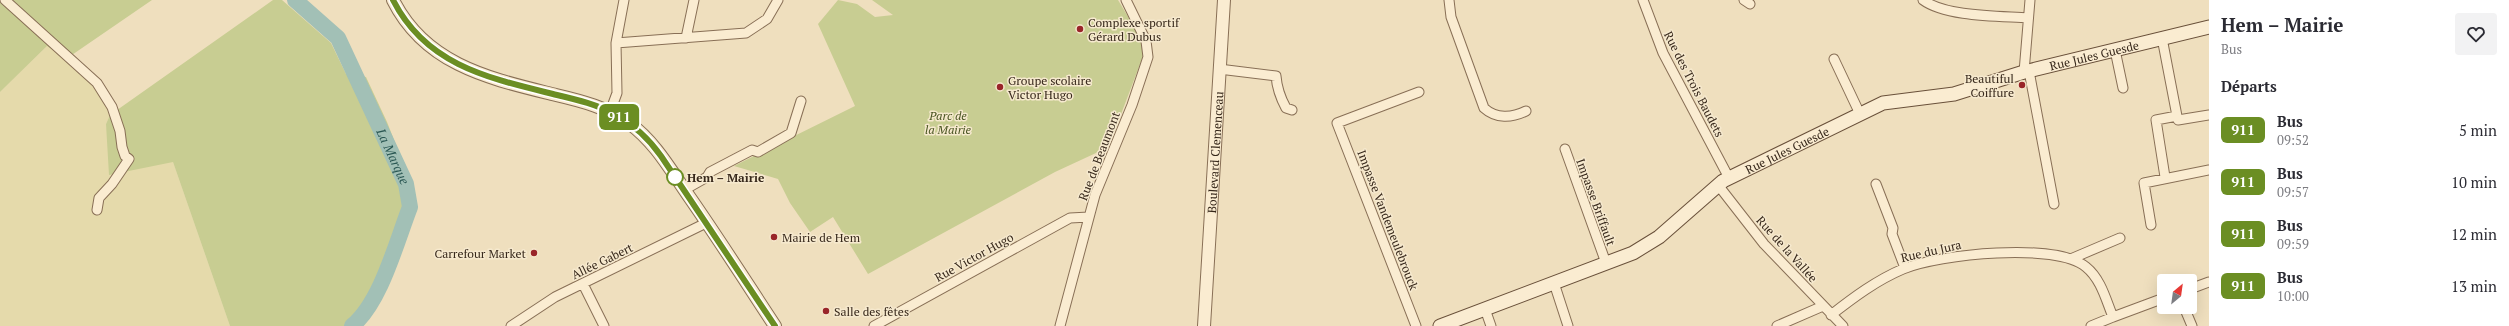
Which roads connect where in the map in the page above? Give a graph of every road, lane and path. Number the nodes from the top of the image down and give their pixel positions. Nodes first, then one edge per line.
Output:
1 (5, 0) edge
2 (393, 0) edge
3 (624, 0) edge
4 (694, 0) edge
5 (778, 0) edge
6 (1126, 0) edge
7 (1224, 0) edge
8 (1449, 0) edge
9 (1642, 0) edge
10 (1923, 0) edge
11 (2030, 0) edge
12 (2028, 18) junction
13 (2209, 27) edge
14 (686, 38) junction
15 (2162, 38) junction
16 (616, 43) junction
17 (2115, 50) junction
18 (1834, 59) dead end
19 (1219, 69) junction
20 (2027, 72) junction
21 (2123, 88) dead end
22 (1419, 92) dead end
23 (801, 100) dead end
24 (1292, 110) dead end
25 (1526, 111) dead end
26 (610, 112) junction
27 (1860, 114) junction
28 (2209, 115) edge
29 (2177, 116) junction
30 (1565, 149) dead end
31 (2209, 170) edge
32 (2165, 178) junction
33 (1724, 181) junction
34 (1876, 184) dead end
35 (684, 190) junction
36 (2054, 204) dead end
37 (97, 210) dead end
38 (1089, 217) junction
39 (706, 223) junction
40 (2151, 225) dead end
41 (2120, 238) dead end
42 (2073, 258) junction
43 (1606, 263) junction
44 (1905, 268) junction
45 (2209, 282) edge
46 (1554, 283) junction
47 (583, 284) junction
48 (2197, 286) edge
49 (2157, 301) edge
50 (1204, 304) junction
51 (1823, 306) junction
52 (1485, 309) junction
53 (2187, 314) edge
54 (1832, 315) junction
55 (2113, 317) junction
56 (511, 326) edge
57 (604, 326) edge
58 (775, 326) edge
59 (874, 326) edge
60 (1060, 326) edge
61 (1200, 326) edge
62 (1204, 326) edge
63 (1416, 326) edge
64 (1440, 326) edge
65 (1491, 326) edge
66 (1568, 326) edge
67 (1777, 326) edge
68 (1843, 326) edge
69 (2091, 326) edge
70 (2192, 326) edge

1 - 37 street
2 - 26 street
3 - 16 street
4 - 14 street
5 - 14 street
6 - 38 street, Rue de Beaumont
7 - 19 street, Boulevard Clemenceau
8 - 25 street
9 - 33 street, Rue des Trois Baudets
10 - 12 street
11 - 12 street
12 - 20 street
13 - 15 main road, Rue Jules Guesde
14 - 16 street
15 - 17 main road, Rue Jules Guesde
15 - 29 street
16 - 26 street
17 - 20 main road, Rue Jules Guesde
17 - 21 street
18 - 27 street
19 - 24 street
19 - 50 street, Boulevard Clemenceau
20 - 27 main road, Rue Jules Guesde
20 - 36 street
22 - 63 street, Impasse Vandemeulebrouck
23 - 35 street
26 - 35 street
27 - 33 main road, Rue Jules Guesde
28 - 29 street
29 - 32 street
30 - 43 street, Impasse Briffault
31 - 32 street
32 - 40 street
33 - 43 main road, Rue Jules Guesde
33 - 51 street, Rue de la Vallée
34 - 44 street
35 - 39 street
38 - 59 street, Rue Victor Hugo
38 - 60 street, Rue de Beaumont
39 - 47 street, Allée Gabert
39 - 58 street
41 - 42 street
42 - 44 street, Rue du Jura
42 - 55 street, Rue du Jura
43 - 46 main road, Rue Jules Guesde
44 - 54 street, Rue du Jura
45 - 48 street
46 - 52 main road, Rue Jules Guesde
46 - 66 street
47 - 56 street, Allée Gabert
47 - 57 street
49 - 55 street
50 - 61 street, Boulevard Clemenceau
50 - 62 street, Boulevard Clemenceau
51 - 54 street, Rue de la Vallée
51 - 67 street
52 - 64 main road, Rue Jules Guesde
52 - 65 street
53 - 70 street
54 - 68 street, Rue de la Vallée
55 - 69 street

